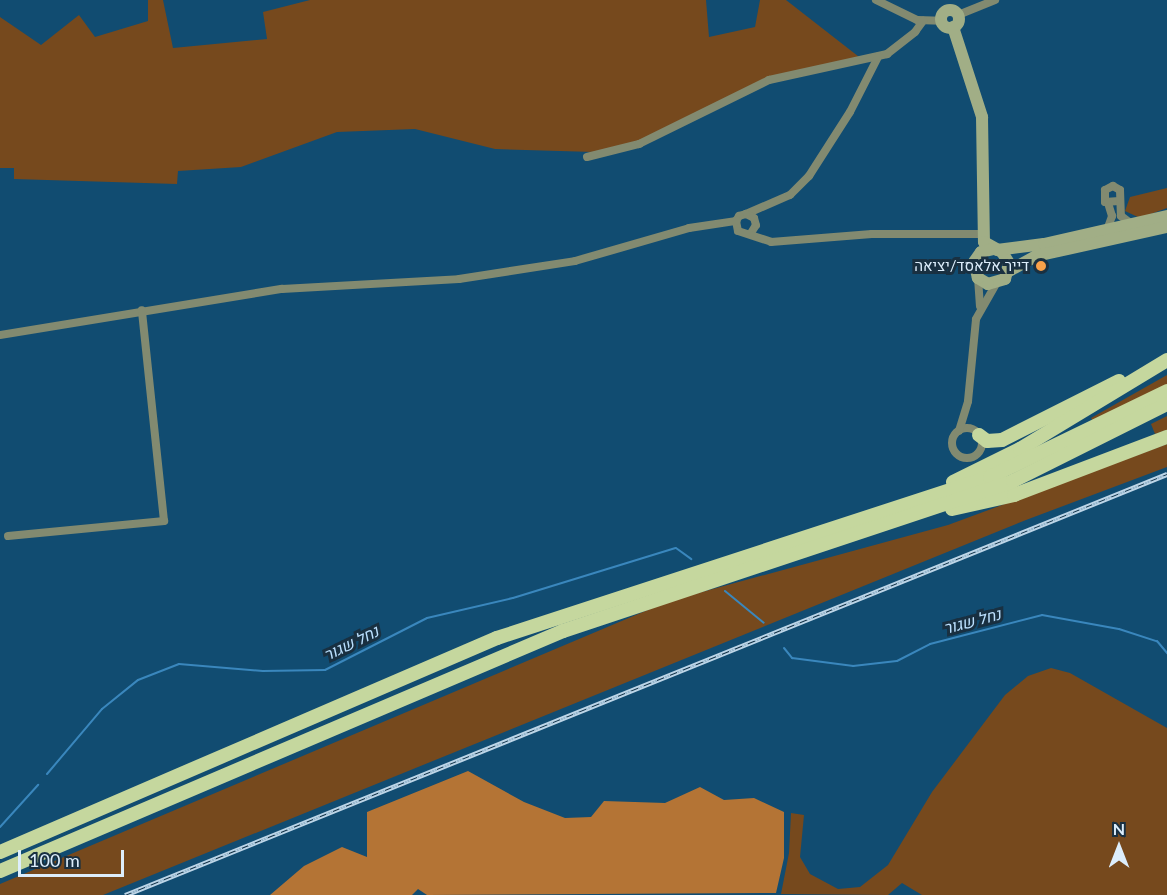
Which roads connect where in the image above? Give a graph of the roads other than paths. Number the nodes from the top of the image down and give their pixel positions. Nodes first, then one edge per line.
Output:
1 (876, 0) edge
2 (995, 0) edge
3 (948, 11) edge
4 (923, 21) junction
5 (878, 57) junction
6 (587, 157) dead end
7 (1119, 201) junction
8 (1108, 203) junction
9 (746, 214) junction
10 (1167, 216) edge
11 (736, 221) junction
12 (1134, 226) junction
13 (1167, 227) edge
14 (1106, 232) junction
15 (751, 233) junction
16 (979, 234) junction
17 (995, 249) junction
18 (976, 257) junction
19 (1008, 271) junction
20 (978, 278) junction
21 (997, 283) junction
22 (980, 306) junction
23 (142, 310) junction
24 (0, 335) edge
25 (1167, 360) edge
26 (1152, 369) junction
27 (1167, 391) edge
28 (968, 401) junction
29 (1167, 404) edge
30 (959, 430) junction
31 (977, 433) junction
32 (1167, 437) edge
33 (891, 511) junction
34 (923, 512) junction
35 (8, 536) dead end
36 (0, 852) edge
37 (0, 871) edge

1 - 4 street
2 - 3 street
3 - 4 street
3 - 16 main road
4 - 5 street
5 - 6 street
5 - 9 street
7 - 8 street
7 - 8 street
7 - 12 street
8 - 14 street
9 - 11 street
9 - 15 street
10 - 12 main road
11 - 15 street
11 - 23 street
12 - 14 main road
13 - 19 main road
14 - 17 main road
15 - 16 street
16 - 17 main road
16 - 18 main road
17 - 18 main road
17 - 19 main road
18 - 20 main road
19 - 21 main road
20 - 21 main road
20 - 22 street
21 - 22 street
22 - 28 street
23 - 24 street
23 - 35 street
25 - 26 highway
26 - 31 highway
26 - 33 highway
27 - 33 highway
28 - 30 street
28 - 31 street
29 - 34 highway
30 - 31 street
30 - 31 street
32 - 34 highway
33 - 36 highway
34 - 37 highway

